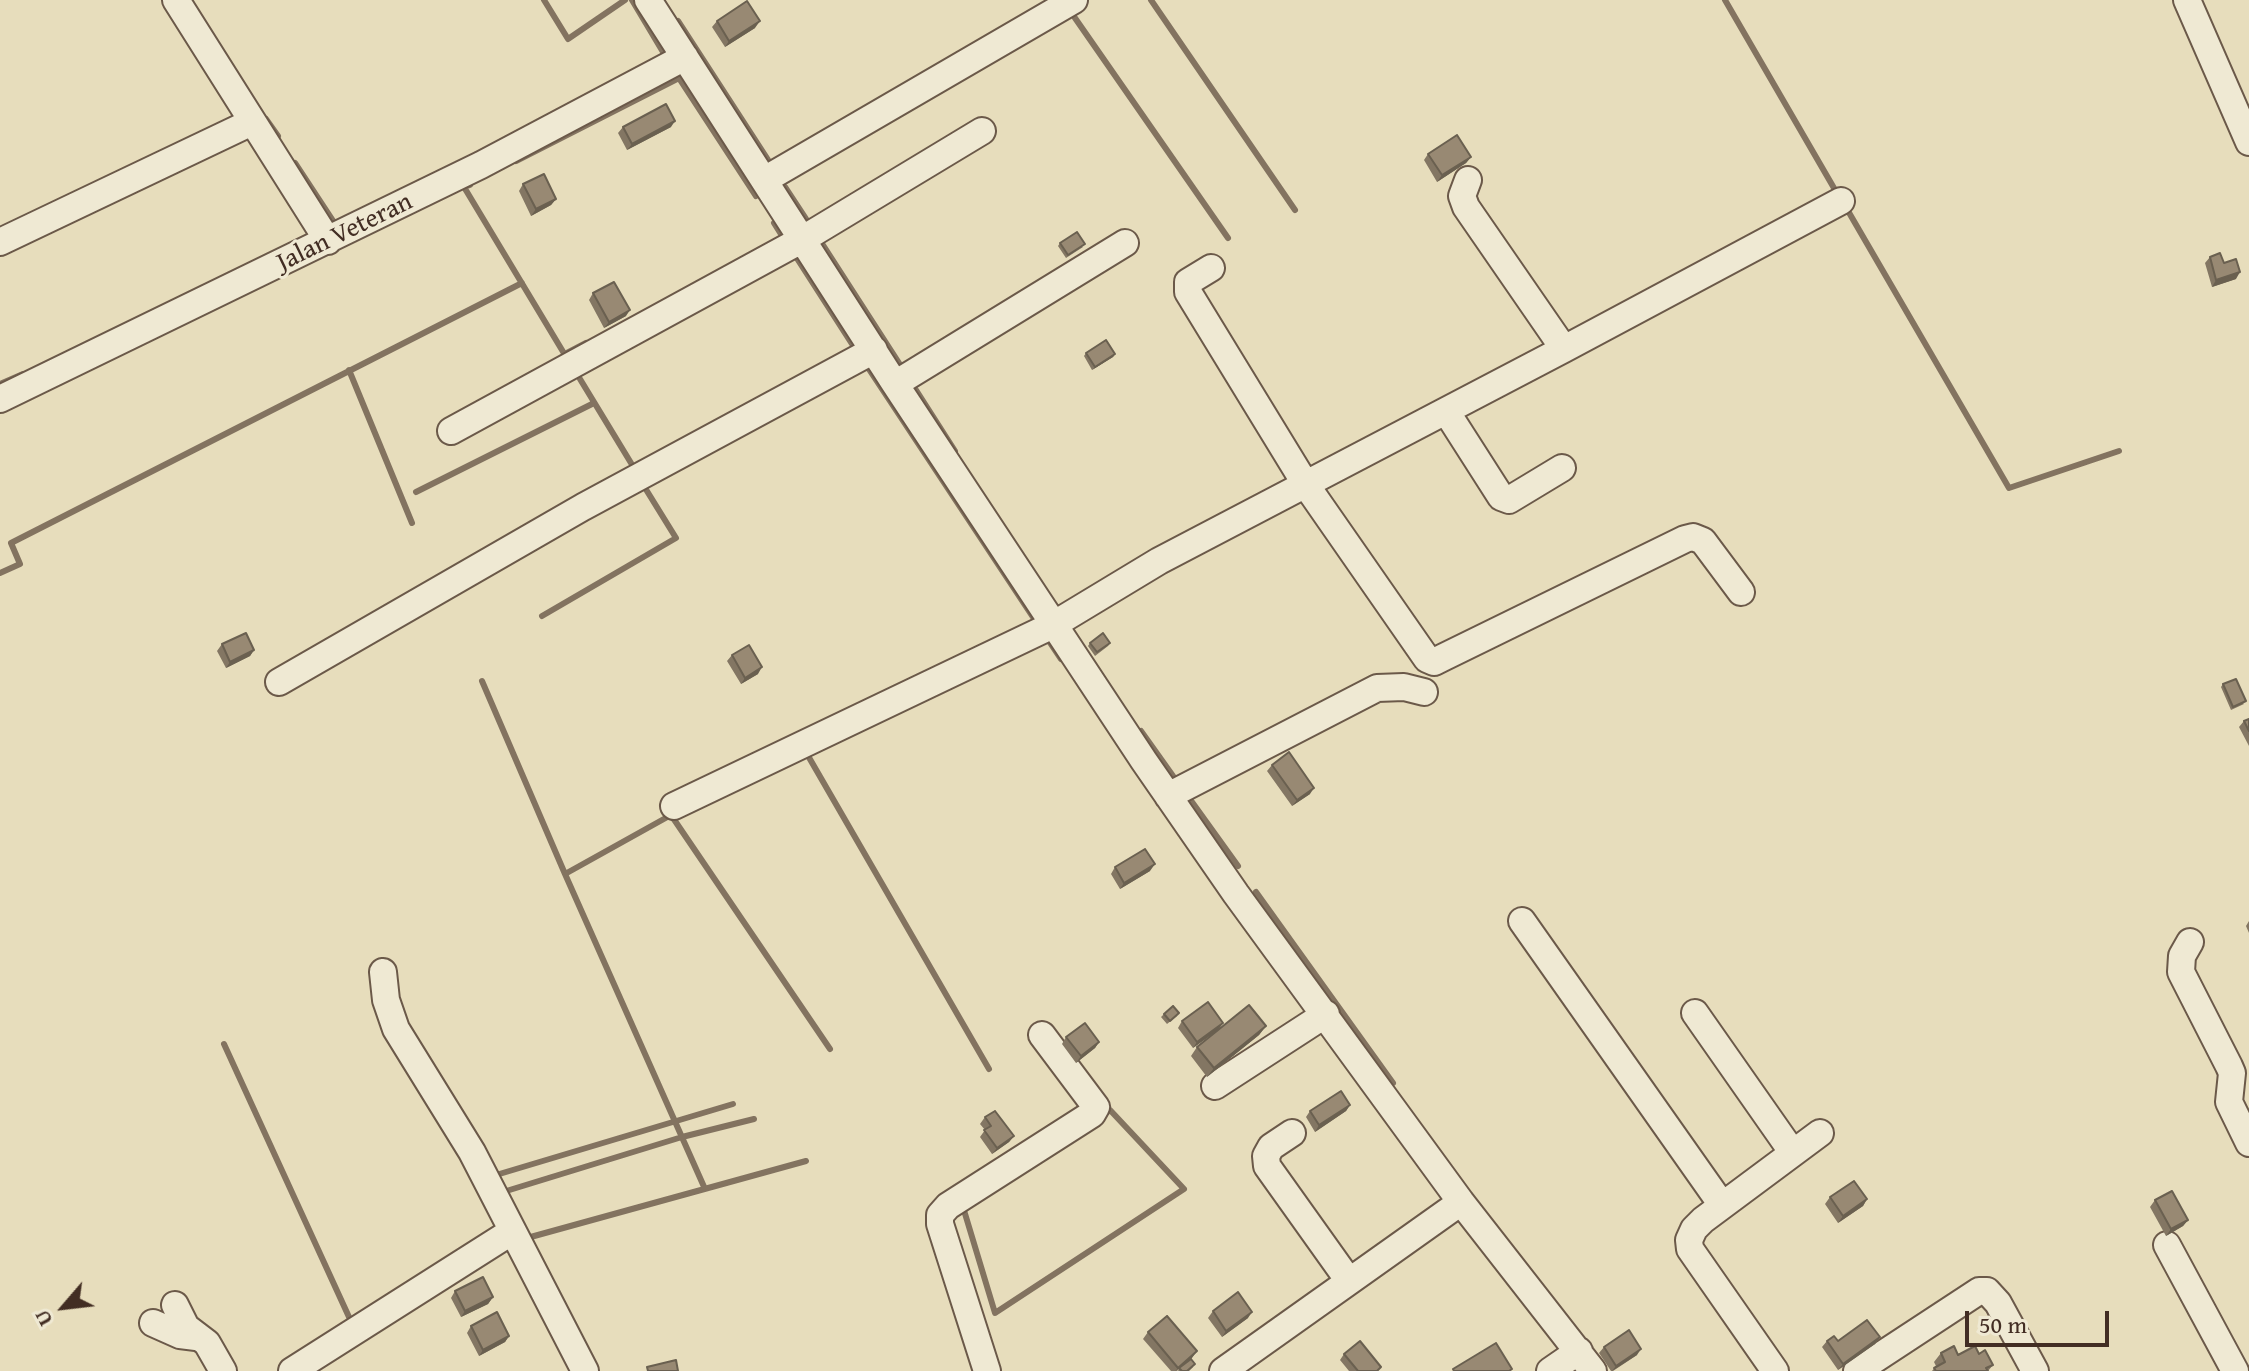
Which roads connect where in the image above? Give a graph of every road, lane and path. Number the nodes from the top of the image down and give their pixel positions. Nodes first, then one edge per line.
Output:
1 (176, 0) edge
2 (648, 0) edge
3 (1074, 0) edge
4 (2187, 0) edge
5 (685, 57) junction
6 (252, 122) junction
7 (982, 131) dead end
8 (2249, 142) edge
9 (766, 179) junction
10 (1468, 180) dead end
11 (1841, 201) dead end
12 (803, 239) junction
13 (328, 241) junction
14 (0, 242) edge
15 (1125, 243) dead end
16 (1211, 268) dead end
17 (1564, 349) junction
18 (874, 350) junction
19 (895, 384) junction
20 (0, 399) edge
21 (1446, 411) junction
22 (451, 431) dead end
23 (1562, 468) dead end
24 (1306, 485) junction
25 (1741, 592) dead end
26 (1053, 625) junction
27 (279, 682) dead end
28 (1424, 692) dead end
29 (1168, 796) junction
30 (674, 806) dead end
31 (1522, 921) dead end
32 (2190, 942) dead end
33 (383, 972) dead end
34 (1695, 1013) dead end
35 (1326, 1014) junction
36 (1042, 1035) dead end
37 (1215, 1086) dead end
38 (1292, 1133) dead end
39 (1820, 1133) dead end
40 (2249, 1143) edge
41 (1793, 1153) junction
42 (1461, 1202) junction
43 (1722, 1205) junction
44 (511, 1232) junction
45 (2167, 1245) dead end
46 (1349, 1281) junction
47 (175, 1305) dead end
48 (153, 1323) dead end
49 (200, 1338) junction
50 (1586, 1361) edge
51 (223, 1371) edge
52 (292, 1371) edge
53 (585, 1371) edge
54 (987, 1371) edge
55 (1223, 1371) edge
56 (1550, 1371) edge
57 (1775, 1371) edge
58 (1857, 1371) edge
59 (2035, 1371) edge
60 (2235, 1371) edge

1 - 6 street
2 - 5 street
3 - 9 street
4 - 8 street
5 - 9 street
5 - 13 street, Jalan Veteran
6 - 13 street
6 - 14 street
7 - 12 street
9 - 12 street
10 - 17 street
11 - 17 street
12 - 18 street
12 - 22 street
13 - 20 street, Jalan Veteran
15 - 19 street
16 - 24 street
17 - 21 street
18 - 19 street
18 - 27 street
19 - 26 street
21 - 23 street
21 - 24 street
24 - 25 street
24 - 26 street
26 - 29 street
26 - 30 street
28 - 29 street
29 - 35 street
31 - 43 street
32 - 40 street
33 - 44 street
34 - 41 street
35 - 37 street
35 - 42 street
36 - 54 street
38 - 46 street
39 - 41 street
41 - 43 street
42 - 46 street
42 - 50 street
43 - 57 street
44 - 52 street
44 - 53 street
45 - 60 street
46 - 55 street
47 - 49 street
48 - 49 street
49 - 51 street
50 - 56 street
58 - 59 street

